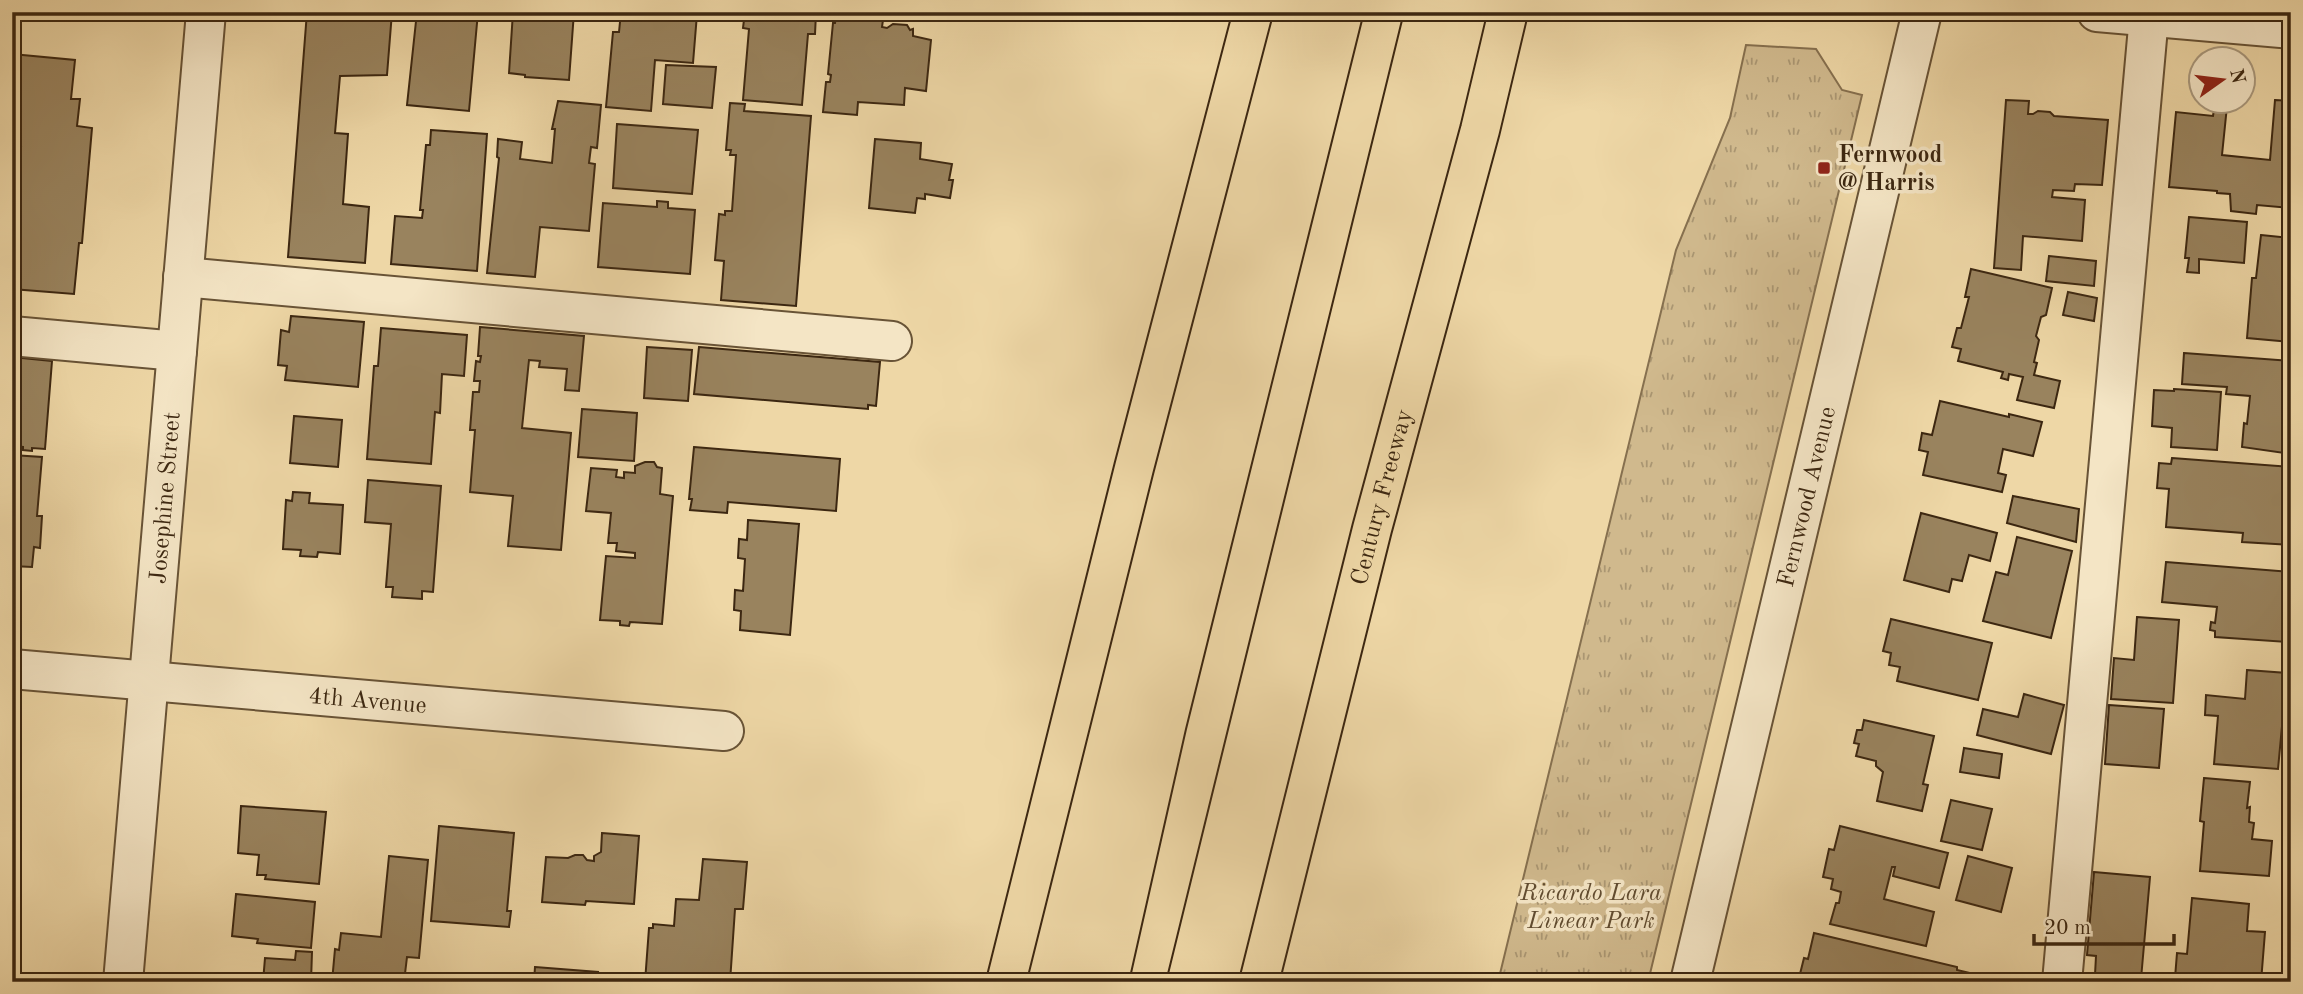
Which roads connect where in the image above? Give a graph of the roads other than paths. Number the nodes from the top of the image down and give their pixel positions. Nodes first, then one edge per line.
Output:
1 (206, 12) edge
2 (1253, 12) edge
3 (1508, 12) edge
4 (1922, 12) edge
5 (2096, 12) edge
6 (2149, 16) junction
7 (2291, 29) edge
8 (183, 277) junction
9 (12, 336) edge
10 (892, 341) dead end
11 (177, 351) junction
12 (12, 669) edge
13 (148, 681) junction
14 (724, 731) dead end
15 (123, 982) edge
16 (1006, 982) edge
17 (1259, 982) edge
18 (1690, 982) edge
19 (2062, 982) edge

1 - 8 street, Josephine Street
2 - 16 highway
3 - 17 highway, Century Freeway
4 - 18 street, Fernwood Avenue
5 - 6 street
6 - 7 street
6 - 19 street
8 - 10 street
8 - 11 street, Josephine Street
9 - 11 street
11 - 13 street, Josephine Street
12 - 13 street, 4th Avenue
13 - 14 street, 4th Avenue
13 - 15 street, Josephine Street

